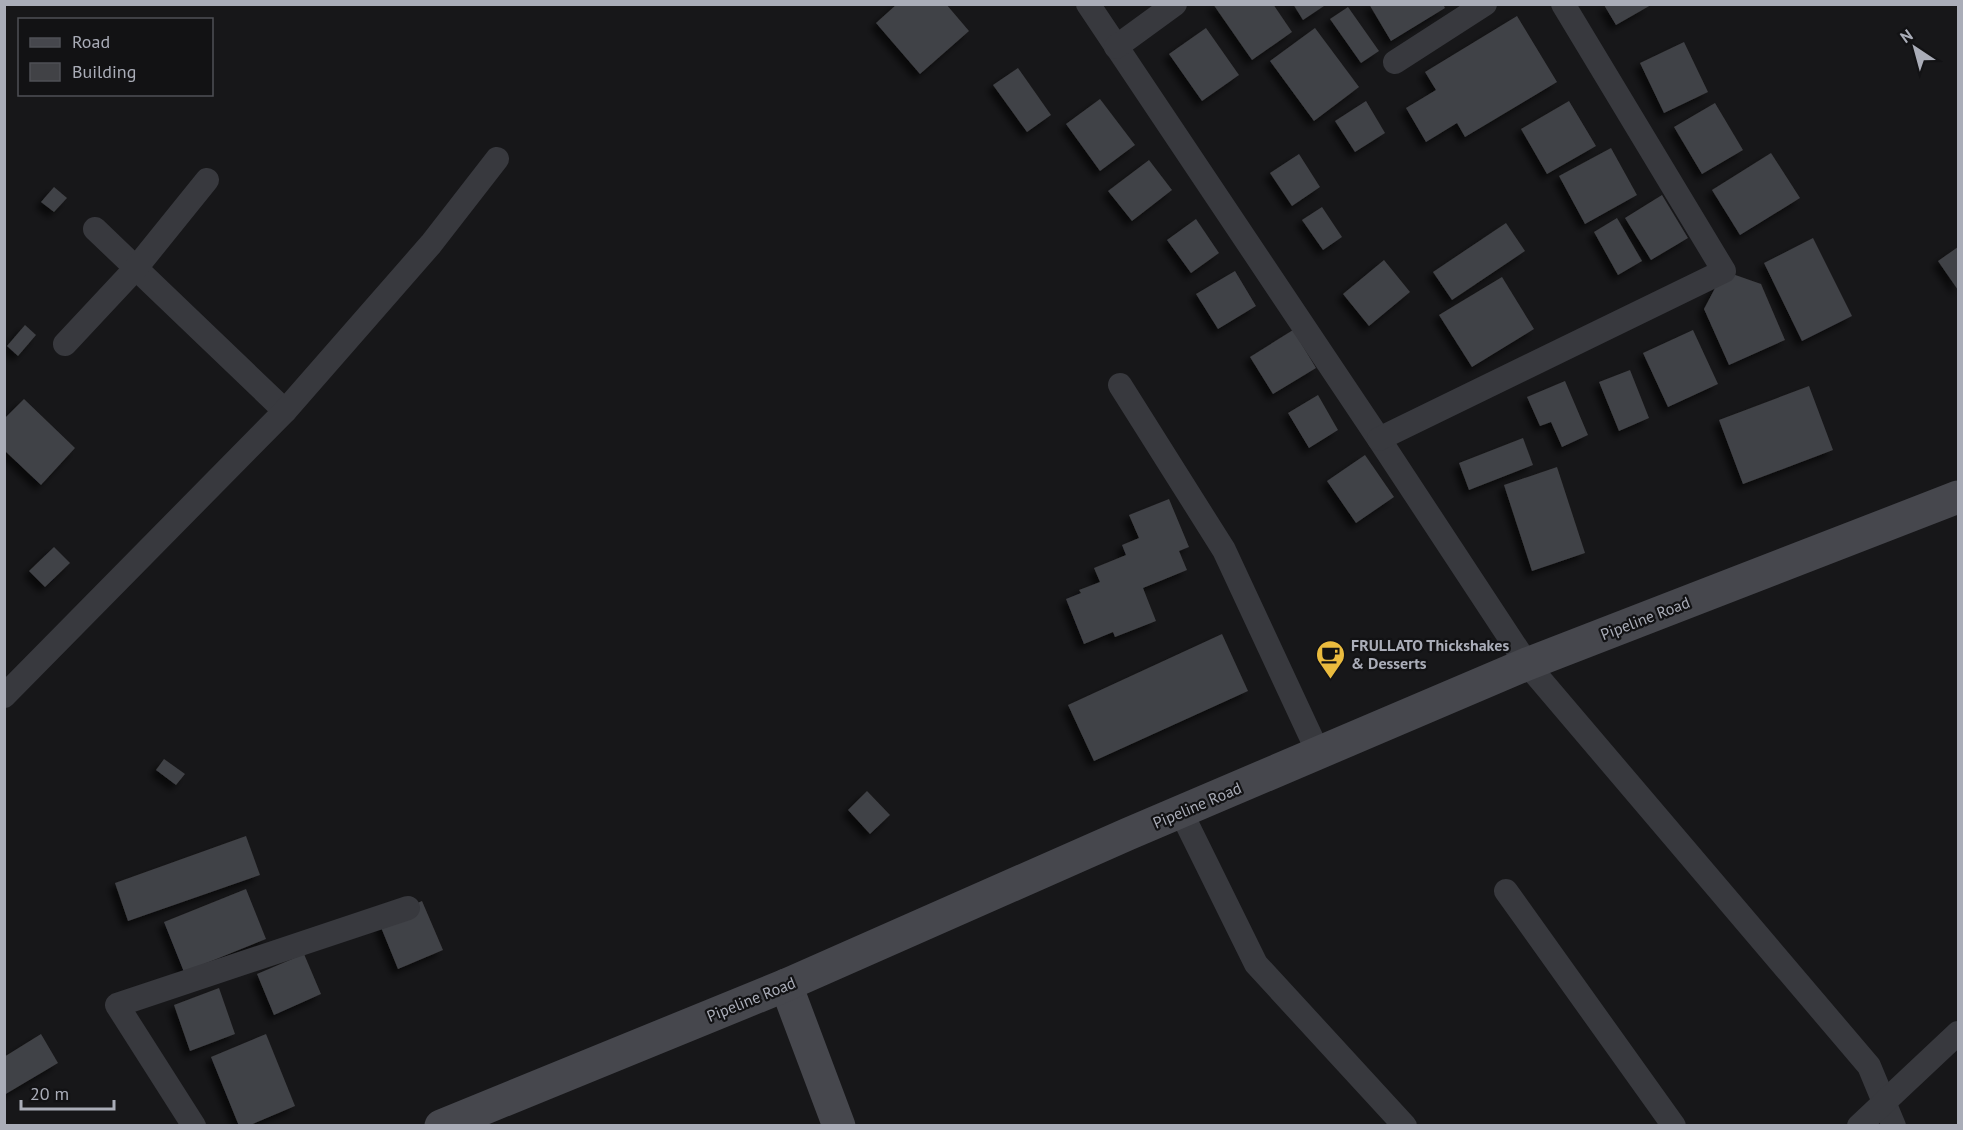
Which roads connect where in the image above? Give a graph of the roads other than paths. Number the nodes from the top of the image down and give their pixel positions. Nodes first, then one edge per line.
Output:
1 (1088, 4) edge
2 (1175, 4) edge
3 (1485, 4) edge
4 (1563, 4) edge
5 (1116, 47) junction
6 (1395, 62) dead end
7 (497, 159) dead end
8 (207, 180) dead end
9 (95, 229) dead end
10 (136, 268) junction
11 (65, 344) dead end
12 (1120, 385) dead end
13 (285, 411) junction
14 (1380, 439) junction
15 (1959, 497) edge
16 (1527, 664) junction
17 (4, 696) edge
18 (1318, 752) junction
19 (1181, 812) junction
20 (1506, 891) dead end
21 (408, 908) dead end
22 (786, 985) junction
23 (1959, 1033) edge
24 (1883, 1104) junction
25 (194, 1125) edge
26 (441, 1125) edge
27 (839, 1125) edge
28 (1405, 1125) edge
29 (1674, 1125) edge
30 (1859, 1125) edge
31 (1894, 1125) edge

1 - 5 street
2 - 5 street
3 - 6 street
4 - 14 street
5 - 14 street
7 - 13 street
8 - 10 street
9 - 10 street
10 - 11 street
10 - 13 street
12 - 18 street
13 - 17 street
14 - 16 street
15 - 16 main road, Pipeline Road
16 - 18 main road, Pipeline Road
16 - 24 street
18 - 19 main road, Pipeline Road
19 - 22 main road, Pipeline Road
19 - 28 street
20 - 29 street
21 - 25 street
22 - 26 main road, Pipeline Road
22 - 27 main road
23 - 24 street
24 - 30 street
24 - 31 street

